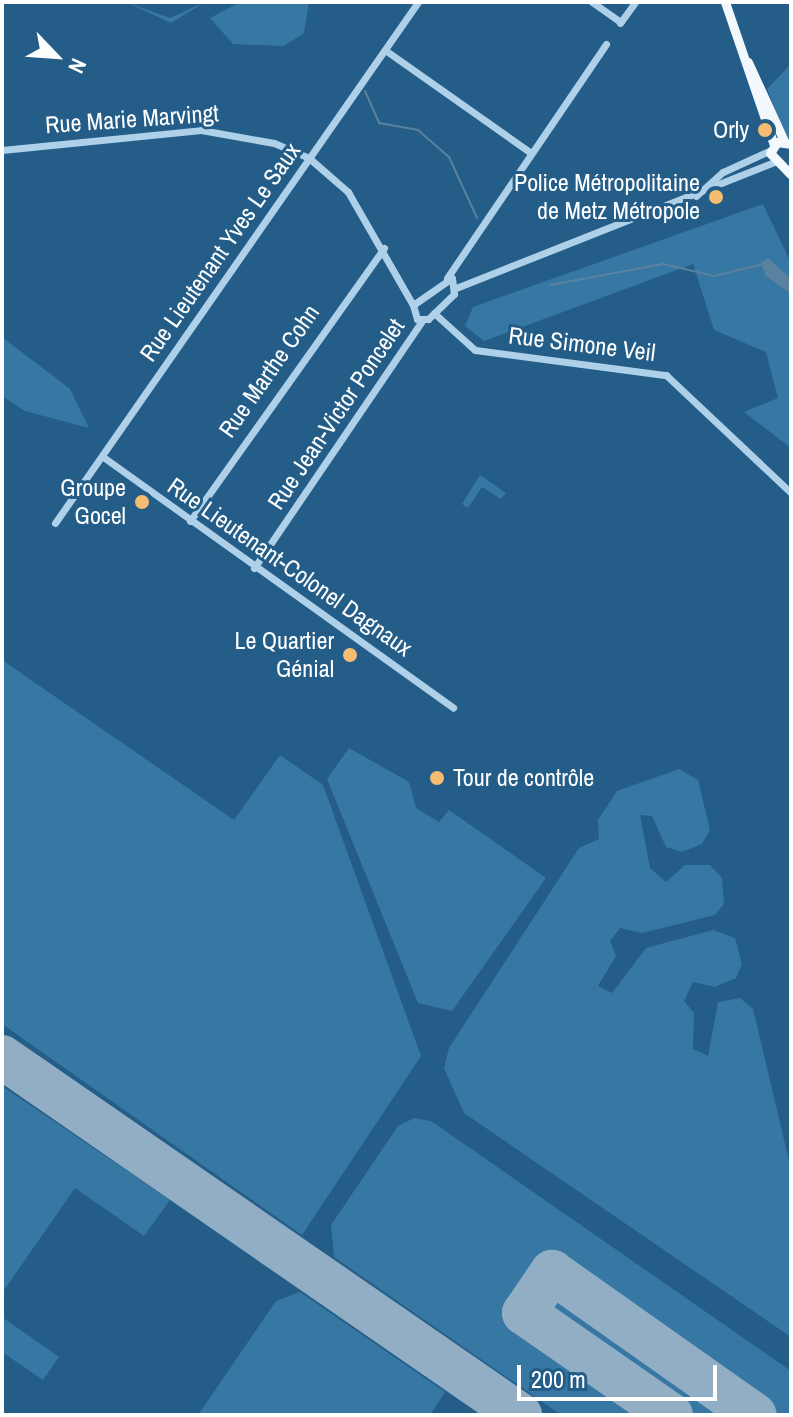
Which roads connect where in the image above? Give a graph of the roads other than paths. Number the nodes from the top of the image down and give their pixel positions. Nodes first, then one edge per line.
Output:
1 (418, 2) edge
2 (592, 2) edge
3 (635, 2) edge
4 (725, 2) edge
5 (606, 44) dead end
6 (385, 50) junction
7 (783, 144) edge
8 (2, 150) edge
9 (531, 153) junction
10 (309, 158) junction
11 (783, 163) edge
12 (723, 172) junction
13 (791, 175) edge
14 (728, 184) junction
15 (696, 196) junction
16 (384, 248) junction
17 (447, 278) junction
18 (456, 288) junction
19 (413, 305) junction
20 (434, 313) junction
21 (422, 321) junction
22 (106, 459) junction
23 (791, 493) edge
24 (190, 521) junction
25 (55, 523) dead end
26 (254, 568) junction
27 (453, 707) dead end

1 - 6 street, Rue Lieutenant Yves Le Saux
2 - 3 street
4 - 7 main road
5 - 9 street
6 - 9 street
6 - 10 street, Rue Lieutenant Yves Le Saux
7 - 11 main road
7 - 12 street
8 - 10 street, Rue Marie Marvingt
9 - 17 street
10 - 16 street, Rue Jean-Victor Poncelet
10 - 22 street, Rue Lieutenant Yves Le Saux
11 - 13 main road
11 - 14 street
12 - 14 street
12 - 15 street
14 - 15 street
15 - 18 street
16 - 19 street, Rue Jean-Victor Poncelet
16 - 24 street, Rue Marthe Cohn
17 - 18 street
17 - 19 street
18 - 20 street
19 - 21 street, Rue Jean-Victor Poncelet
20 - 21 street
20 - 23 street, Rue Simone Veil
21 - 26 street, Rue Jean-Victor Poncelet
22 - 24 street, Rue Lieutenant-Colonel Dagnaux
22 - 25 street, Rue Lieutenant Yves Le Saux
24 - 26 street, Rue Lieutenant-Colonel Dagnaux
26 - 27 street, Rue Lieutenant-Colonel Dagnaux

